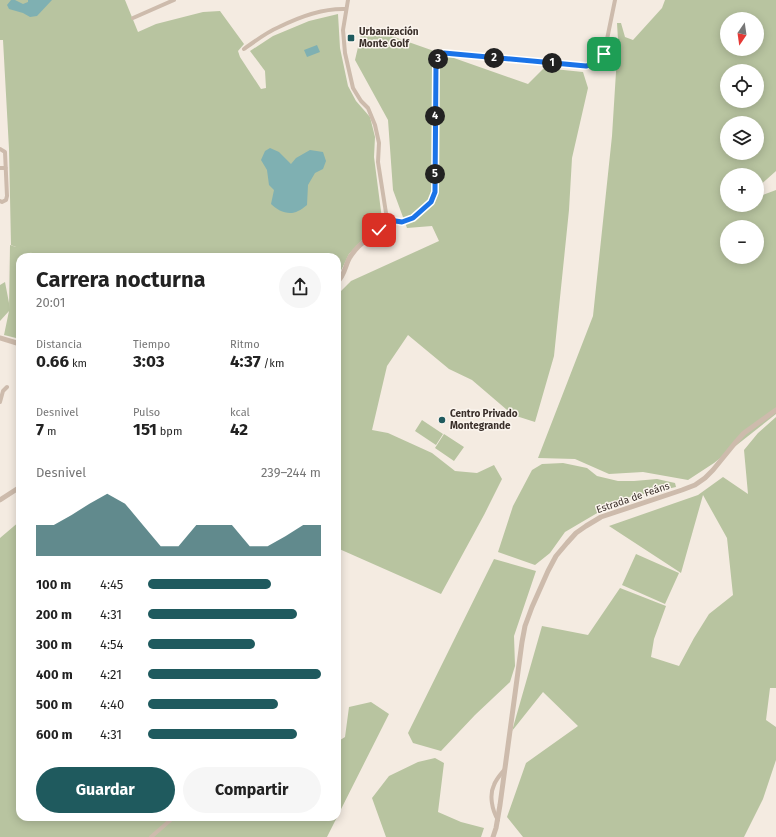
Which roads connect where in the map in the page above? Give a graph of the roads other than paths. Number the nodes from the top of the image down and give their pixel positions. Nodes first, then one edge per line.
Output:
1 (174, 0) edge
2 (348, 0) edge
3 (615, 0) edge
4 (346, 10) junction
5 (133, 18) dead end
6 (244, 49) dead end
7 (0, 149) edge
8 (0, 168) edge
9 (6, 168) junction
10 (0, 201) edge
11 (385, 218) junction
12 (341, 277) edge
13 (0, 338) edge
14 (16, 343) edge
15 (7, 387) dead end
16 (0, 402) edge
17 (776, 410) edge
18 (16, 490) edge
19 (0, 500) edge
20 (505, 769) junction
21 (498, 820) junction
22 (169, 821) edge
23 (151, 837) edge
24 (493, 837) edge

1 - 5 street
2 - 4 street
3 - 11 street
4 - 6 street
4 - 11 street
7 - 9 street
8 - 9 street
9 - 10 street
11 - 12 street
13 - 14 street
15 - 16 street
17 - 20 street, Estrada de Feáns
18 - 19 street
20 - 21 street, Estrada de Feáns
20 - 21 street, Estrada de Feáns
21 - 24 street, Estrada de Feáns
22 - 23 street

